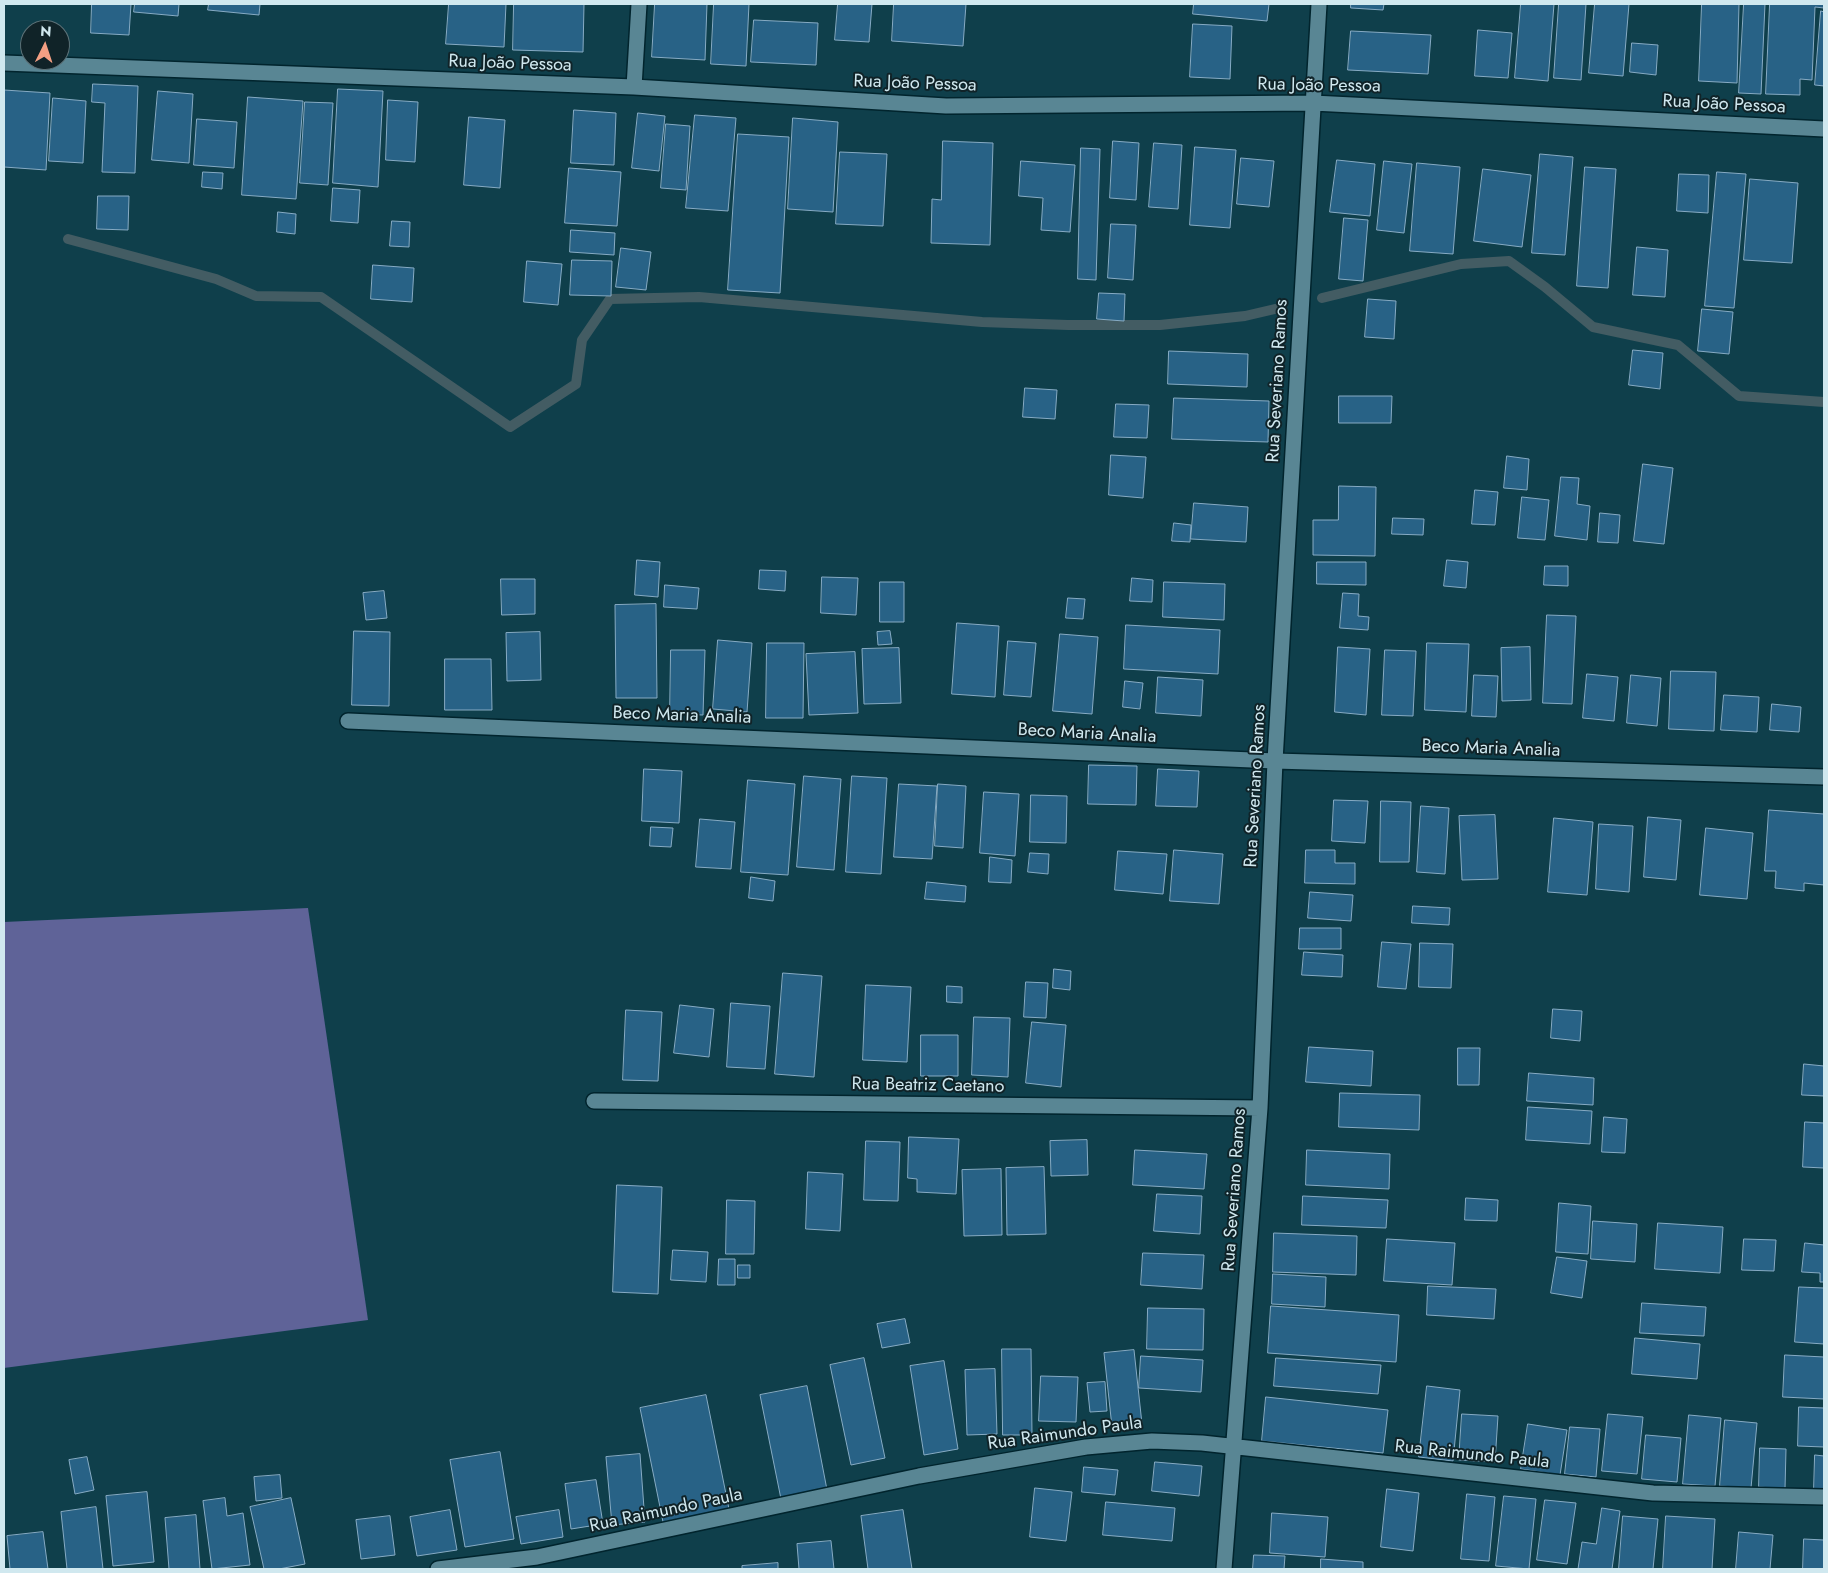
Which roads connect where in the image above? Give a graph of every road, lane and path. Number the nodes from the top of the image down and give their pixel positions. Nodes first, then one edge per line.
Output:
1 (638, 4) edge
2 (1319, 4) edge
3 (4, 62) edge
4 (634, 87) junction
5 (1313, 103) junction
6 (1824, 129) edge
7 (348, 721) dead end
8 (1275, 761) junction
9 (1824, 777) edge
10 (594, 1101) dead end
11 (1260, 1108) junction
12 (1233, 1448) junction
13 (1824, 1497) edge
14 (537, 1563) edge
15 (438, 1569) edge
16 (1224, 1569) edge

1 - 4 street
2 - 5 street, Rua Severiano Ramos
3 - 4 street, Rua João Pessoa
4 - 5 street, Rua João Pessoa
5 - 6 street, Rua João Pessoa
5 - 8 street, Rua Severiano Ramos
7 - 8 street, Beco Maria Analia
8 - 9 street, Beco Maria Analia
8 - 11 street, Rua Severiano Ramos
10 - 11 street, Rua Beatriz Caetano
11 - 12 street, Rua Severiano Ramos
12 - 13 street, Rua Raimundo Paula
12 - 14 street, Rua Raimundo Paula
12 - 16 street, Rua Severiano Ramos
14 - 15 street, Rua Raimundo Paula

